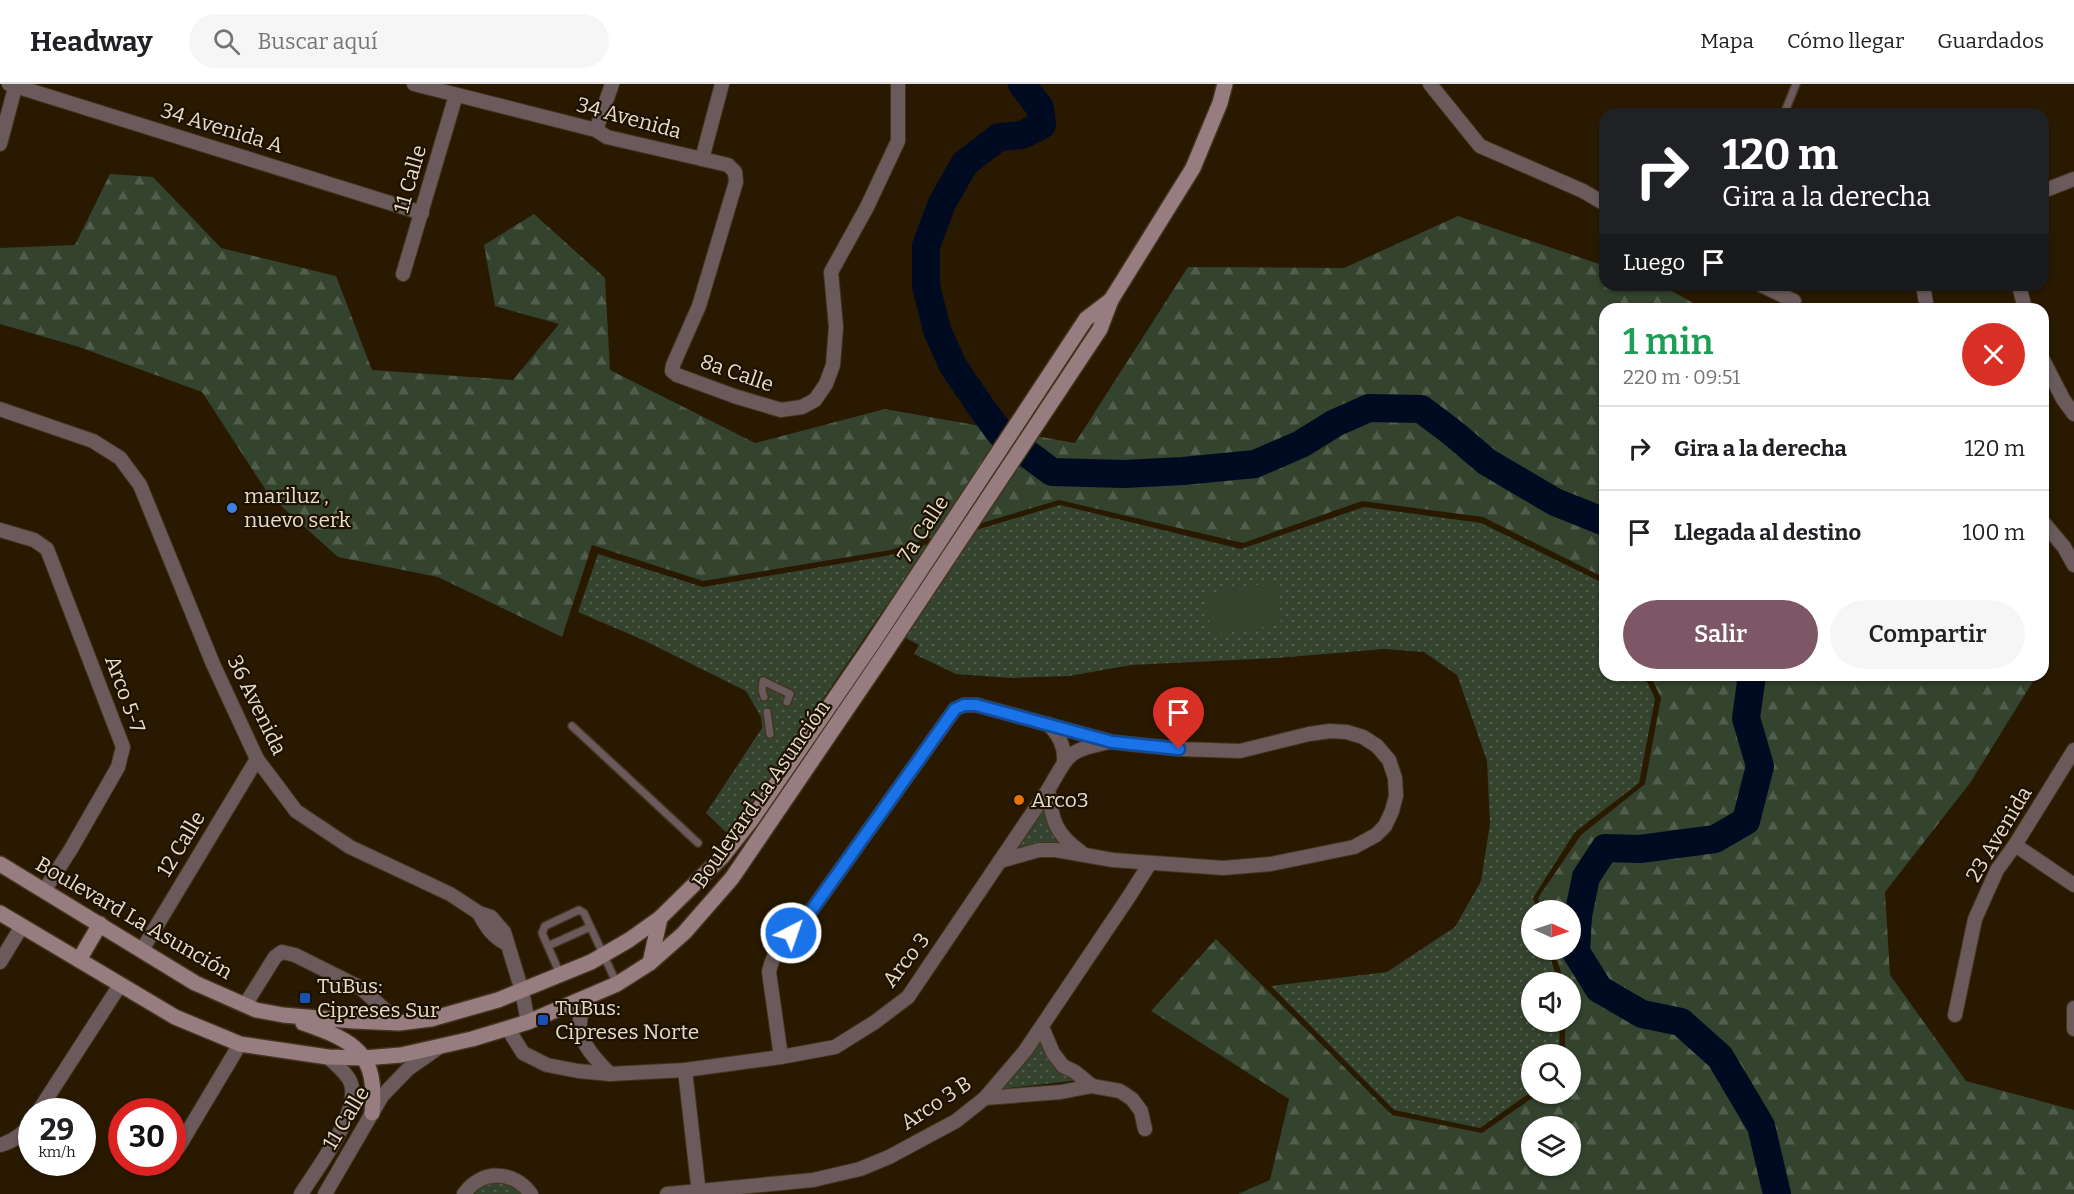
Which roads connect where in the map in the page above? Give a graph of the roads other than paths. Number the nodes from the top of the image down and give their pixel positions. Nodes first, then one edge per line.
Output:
1 (414, 84) edge
2 (612, 84) edge
3 (722, 84) edge
4 (898, 84) edge
5 (1225, 84) edge
6 (1430, 84) edge
7 (1796, 84) edge
8 (13, 85) edge
9 (456, 95) junction
10 (1786, 108) edge
11 (596, 130) junction
12 (0, 144) edge
13 (702, 159) junction
14 (728, 165) joint
15 (2074, 178) edge
16 (2049, 188) edge
17 (1599, 201) edge
18 (422, 213) junction
19 (404, 274) dead end
20 (1773, 291) edge
21 (1111, 300) junction
22 (1794, 301) dead end
23 (2049, 372) edge
24 (0, 409) edge
25 (2074, 414) edge
26 (2049, 527) edge
27 (0, 530) edge
28 (2069, 543) edge
29 (2074, 566) edge
30 (879, 649) junction
31 (764, 697) dead end
32 (787, 702) dead end
33 (767, 712) dead end
34 (1048, 724) junction
35 (572, 726) dead end
36 (770, 734) dead end
37 (1112, 742) junction
38 (2074, 750) edge
39 (257, 759) junction
40 (1064, 761) junction
41 (775, 785) joint
42 (1048, 790) junction
43 (698, 843) dead end
44 (2015, 845) junction
45 (1085, 855) junction
46 (1000, 861) junction
47 (1150, 863) junction
48 (0, 864) edge
49 (2074, 885) edge
50 (44, 891) junction
51 (0, 913) edge
52 (660, 918) junction
53 (100, 924) junction
54 (22, 926) junction
55 (590, 927) junction
56 (548, 946) junction
57 (142, 950) junction
58 (604, 954) junction
59 (79, 960) junction
60 (0, 962) edge
61 (650, 963) junction
62 (561, 976) junction
63 (616, 984) junction
64 (120, 985) junction
65 (522, 991) junction
66 (592, 995) junction
67 (245, 1005) junction
68 (2074, 1008) edge
69 (1955, 1015) dead end
70 (283, 1016) junction
71 (528, 1022) junction
72 (399, 1023) junction
73 (1042, 1027) junction
74 (508, 1029) junction
75 (2074, 1029) edge
76 (240, 1044) junction
77 (438, 1048) junction
78 (328, 1057) junction
79 (782, 1057) junction
80 (364, 1058) junction
81 (686, 1070) junction
82 (610, 1074) junction
83 (1092, 1086) junction
84 (47, 1098) edge
85 (985, 1098) junction
86 (372, 1113) junction
87 (1145, 1129) dead end
88 (186, 1135) edge
89 (18, 1136) edge
90 (0, 1145) edge
91 (699, 1192) edge
92 (302, 1194) edge
93 (325, 1194) edge
94 (465, 1194) edge
95 (531, 1194) edge
96 (667, 1194) edge

1 - 9 street, 34 Avenida
2 - 11 street
3 - 13 street
4 - 14 street, 8a Calle
5 - 21 main road, 7a Calle
6 - 17 street
7 - 10 lane
8 - 12 street
8 - 18 street, 34 Avenida A
9 - 11 street, 34 Avenida
9 - 18 street, 11 Calle
11 - 13 street, 34 Avenida
13 - 14 street, 34 Avenida
15 - 16 street
18 - 19 street, 11 Calle
20 - 22 street
21 - 30 main road, 7a Calle
21 - 30 main road, 7a Calle
23 - 25 street
24 - 39 street, 36 Avenida
26 - 28 street
27 - 50 street, Arco 5-7
28 - 29 street
30 - 41 main road, 7a Calle
30 - 61 main road, Boulevard La Asunción
31 - 32 lane
33 - 36 lane
34 - 37 street
34 - 40 street
34 - 79 street
35 - 43 lane
37 - 40 street
37 - 47 street
38 - 44 street, 23 Avenida
39 - 57 street, 12 Calle
39 - 65 street, 36 Avenida
40 - 42 street, Arco 3
41 - 52 main road, Boulevard La Asunción
42 - 45 street
42 - 46 street, Arco 3
44 - 49 street
44 - 69 street, 23 Avenida
45 - 46 street
45 - 47 street
46 - 79 street, Arco 3
47 - 73 street, Arco 3 B
48 - 50 main road, Boulevard La Asunción
50 - 53 main road, Boulevard La Asunción
51 - 54 main road, Boulevard La Asunción
52 - 58 main road, Boulevard La Asunción
52 - 61 main road
53 - 57 main road, Boulevard La Asunción
53 - 59 main road
54 - 59 main road, Boulevard La Asunción
54 - 60 street
55 - 56 lane
55 - 56 lane
55 - 58 lane
56 - 62 lane
57 - 67 main road, Boulevard La Asunción
58 - 62 main road, Boulevard La Asunción
58 - 63 lane
59 - 64 main road, Boulevard La Asunción
61 - 63 main road, Boulevard La Asunción
62 - 65 main road, Boulevard La Asunción
63 - 66 main road, Boulevard La Asunción
64 - 76 main road, Boulevard La Asunción
64 - 84 street
65 - 71 street
65 - 72 main road, Boulevard La Asunción
66 - 71 main road, Boulevard La Asunción
66 - 82 street
67 - 70 main road, Boulevard La Asunción
67 - 72 street
68 - 75 street
70 - 72 main road, Boulevard La Asunción
70 - 80 main road
71 - 74 main road, Boulevard La Asunción
73 - 83 street
73 - 85 street, Arco 3 B
74 - 77 main road, Boulevard La Asunción
74 - 82 street, Arco 3
76 - 78 main road, Boulevard La Asunción
76 - 88 street
77 - 80 main road, Boulevard La Asunción
77 - 86 street, 11 Calle
78 - 80 main road, Boulevard La Asunción
78 - 92 street, 11 Calle
79 - 81 street, Arco 3
80 - 86 main road
81 - 82 street, Arco 3
81 - 91 street
83 - 85 street
83 - 87 street
85 - 91 street, Arco 3 B
86 - 93 street, 11 Calle
89 - 90 street
91 - 96 street, Arco 3 B
94 - 95 street

